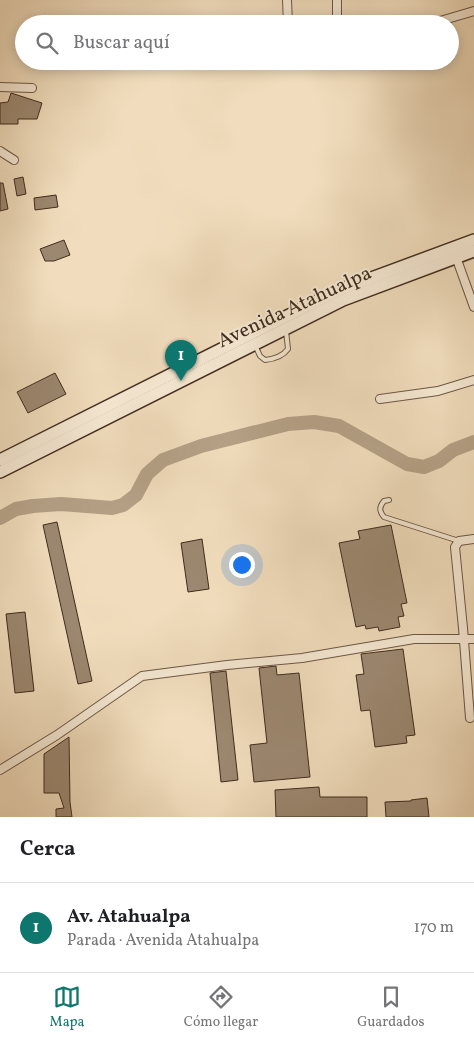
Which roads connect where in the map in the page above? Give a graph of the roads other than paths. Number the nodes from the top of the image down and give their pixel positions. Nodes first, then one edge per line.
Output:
1 (288, 0) edge
2 (337, 0) edge
3 (474, 12) edge
4 (288, 15) edge
5 (337, 15) edge
6 (459, 16) edge
7 (0, 87) edge
8 (32, 88) dead end
9 (0, 151) edge
10 (14, 160) dead end
11 (474, 240) edge
12 (474, 252) edge
13 (456, 257) junction
14 (382, 280) junction
15 (474, 307) edge
16 (288, 323) junction
17 (252, 339) junction
18 (474, 380) edge
19 (380, 399) dead end
20 (92, 420) junction
21 (0, 460) edge
22 (0, 472) edge
23 (389, 500) dead end
24 (474, 539) edge
25 (459, 541) junction
26 (464, 639) junction
27 (474, 639) edge
28 (470, 718) dead end
29 (0, 770) edge

1 - 4 street
2 - 5 street
3 - 6 street
7 - 8 street
9 - 10 street
11 - 14 main road, Avenida Atahualpa
12 - 13 main road, Avenida Atahualpa
13 - 14 main road, Avenida Atahualpa
13 - 15 street
14 - 16 main road, Avenida Atahualpa
16 - 17 main road, Avenida Atahualpa
16 - 17 lane
17 - 20 main road, Avenida Atahualpa
18 - 19 street
20 - 21 main road, Avenida Atahualpa
20 - 22 main road, Avenida Atahualpa
23 - 25 lane
24 - 25 street
25 - 26 street
26 - 27 street
26 - 28 street
26 - 29 street

